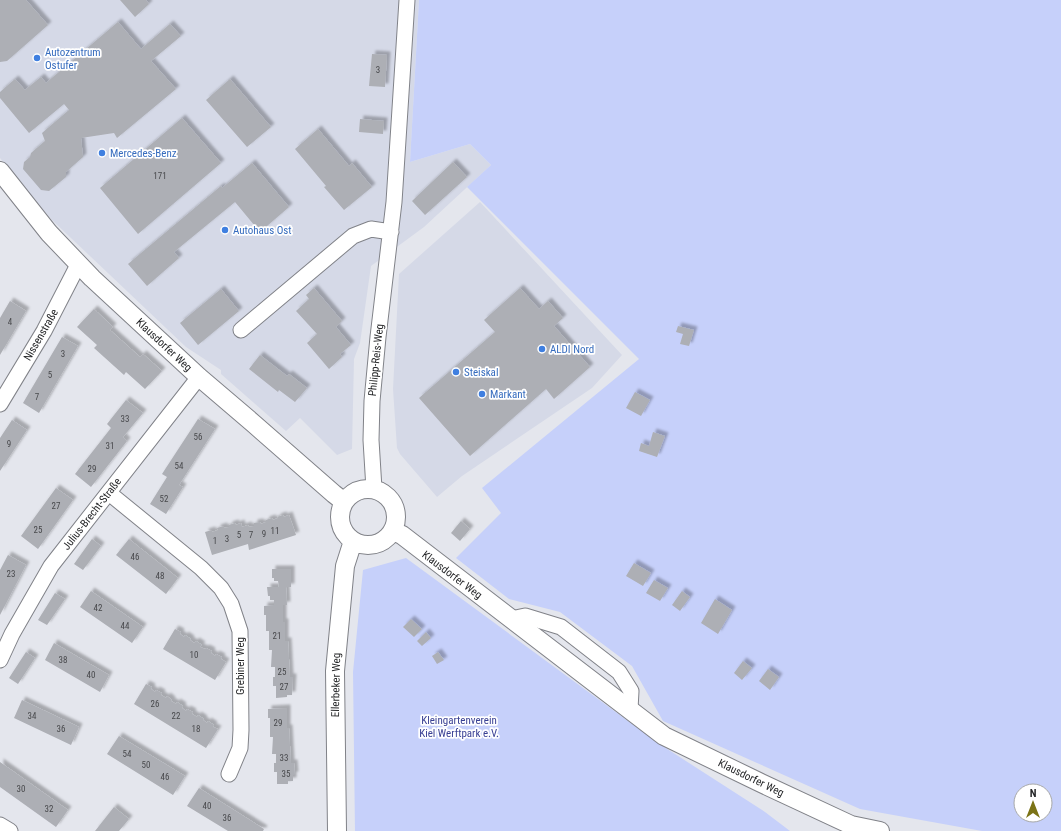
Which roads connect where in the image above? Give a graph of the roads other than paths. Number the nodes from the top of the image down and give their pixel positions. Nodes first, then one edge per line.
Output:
1 (407, 0) edge
2 (0, 172) edge
3 (391, 232) junction
4 (78, 265) junction
5 (241, 330) dead end
6 (199, 377) junction
7 (0, 404) edge
8 (374, 489) junction
9 (109, 493) junction
10 (343, 501) junction
11 (393, 531) junction
12 (353, 541) junction
13 (0, 660) edge
14 (229, 774) dead end
15 (0, 825) edge
16 (10, 831) edge
17 (337, 831) edge
18 (880, 831) edge

1 - 3 street, Philipp-Reis-Weg
2 - 4 street, Klausdorfer Weg
3 - 5 street
3 - 8 street, Philipp-Reis-Weg
4 - 6 street, Klausdorfer Weg
4 - 7 street, Nissenstraße
6 - 9 street, Julius-Brecht-Straße
6 - 10 street, Klausdorfer Weg
8 - 10 street
8 - 11 street
9 - 13 street, Julius-Brecht-Straße
9 - 14 street, Grebiner Weg
10 - 12 street
11 - 12 street
11 - 18 street, Klausdorfer Weg
12 - 17 street, Ellerbeker Weg
15 - 16 street

